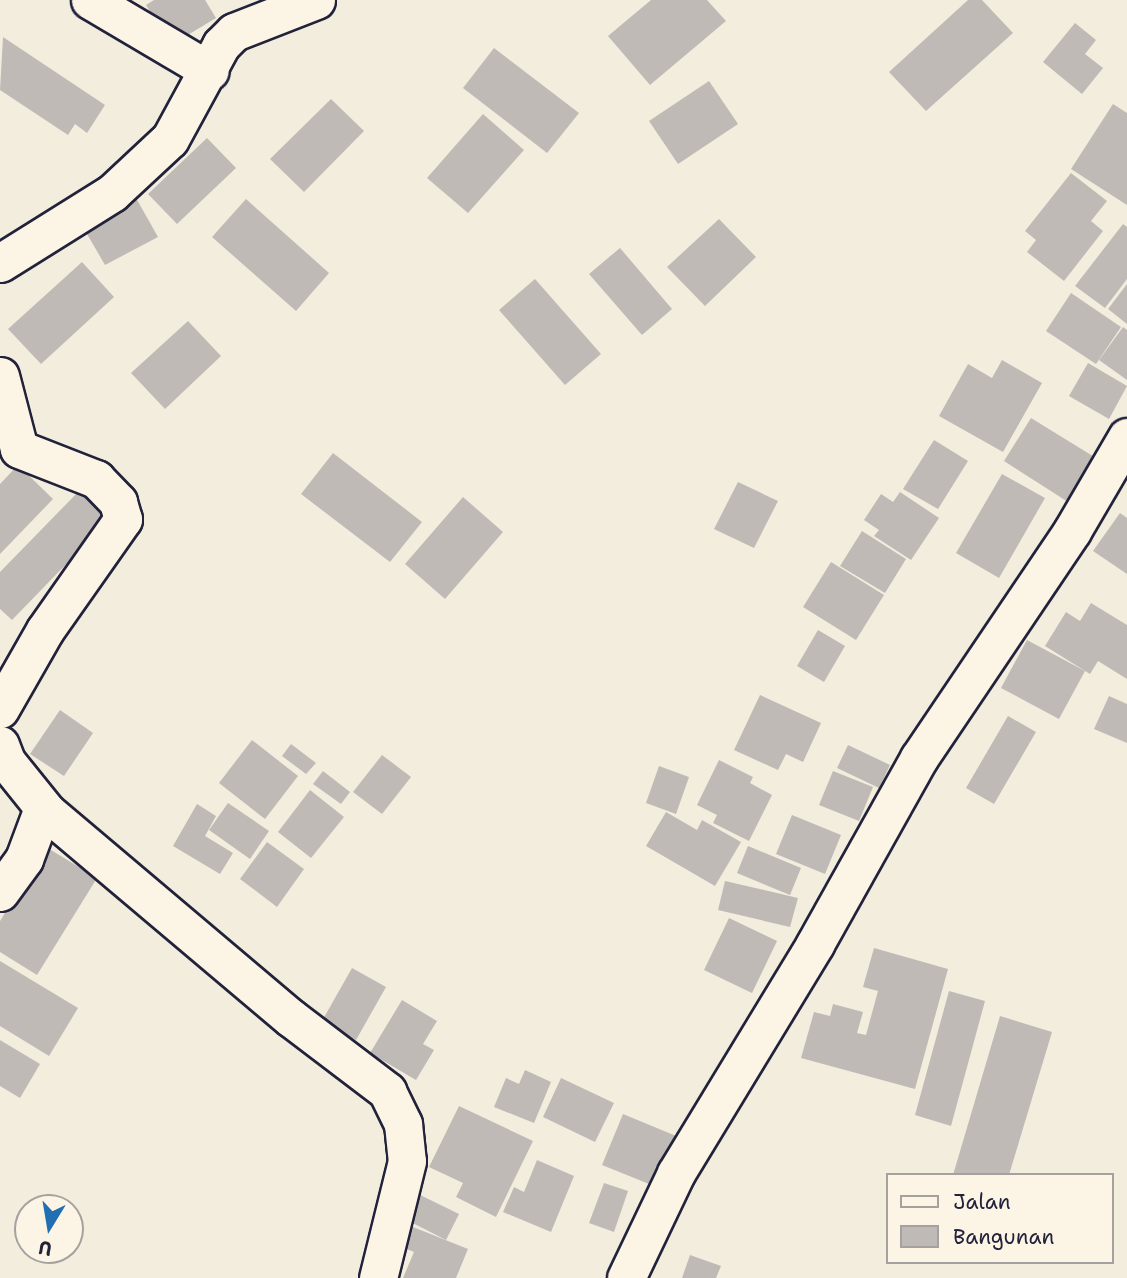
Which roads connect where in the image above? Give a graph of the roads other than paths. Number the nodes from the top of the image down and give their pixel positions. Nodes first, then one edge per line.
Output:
1 (90, 0) edge
2 (316, 0) edge
3 (262, 10) edge
4 (210, 71) junction
5 (0, 263) edge
6 (0, 376) edge
7 (1127, 437) edge
8 (0, 709) edge
9 (0, 745) edge
10 (44, 808) junction
11 (0, 892) edge
12 (378, 1278) edge
13 (626, 1278) edge

1 - 4 street
2 - 3 street
3 - 4 street
4 - 5 street
6 - 8 street
7 - 13 street
9 - 10 street
10 - 11 street
10 - 12 street

